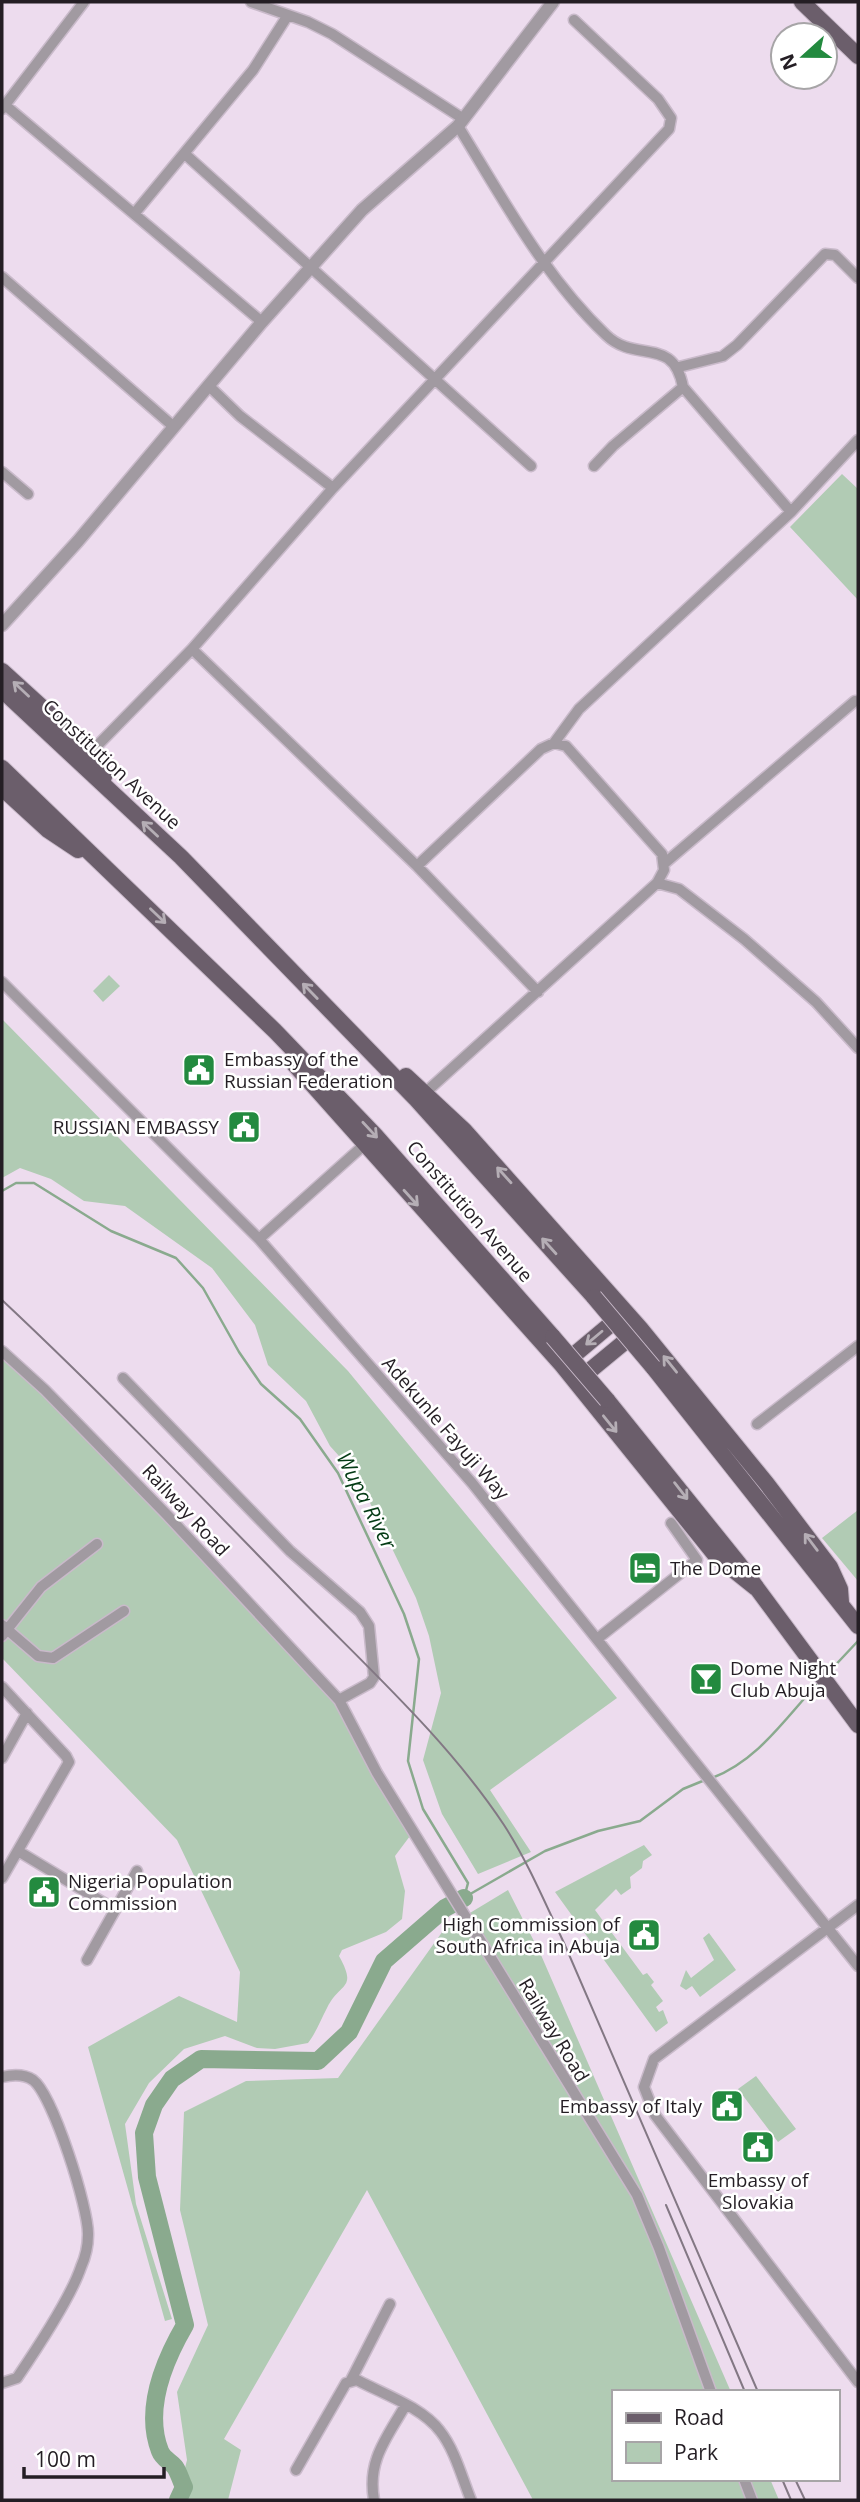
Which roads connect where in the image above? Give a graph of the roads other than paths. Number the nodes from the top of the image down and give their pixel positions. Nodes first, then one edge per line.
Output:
1 (84, 2) edge
2 (251, 2) edge
3 (553, 2) edge
4 (802, 2) edge
5 (288, 15) junction
6 (574, 20) dead end
7 (858, 56) edge
8 (3, 107) edge
9 (460, 122) junction
10 (186, 155) junction
11 (134, 214) junction
12 (543, 264) junction
13 (311, 266) junction
14 (2, 277) edge
15 (858, 278) edge
16 (262, 322) junction
17 (679, 367) junction
18 (435, 380) junction
19 (209, 386) junction
20 (683, 387) junction
21 (174, 428) junction
22 (858, 440) edge
23 (531, 466) dead end
24 (594, 466) dead end
25 (2, 472) edge
26 (333, 488) junction
27 (28, 494) dead end
28 (791, 512) junction
29 (2, 625) edge
30 (192, 649) junction
31 (2, 671) edge
32 (2, 690) edge
33 (855, 701) dead end
34 (554, 743) junction
35 (90, 753) junction
36 (2, 768) edge
37 (2, 788) edge
38 (114, 794) junction
39 (665, 863) junction
40 (417, 866) junction
41 (119, 878) junction
42 (657, 883) junction
43 (2, 982) edge
44 (538, 992) junction
45 (337, 1019) junction
46 (275, 1031) junction
47 (858, 1048) edge
48 (426, 1092) junction
49 (364, 1145) junction
50 (258, 1239) junction
51 (626, 1312) junction
52 (640, 1328) junction
53 (858, 1348) edge
54 (2, 1351) edge
55 (562, 1364) junction
56 (123, 1378) dead end
57 (576, 1382) junction
58 (757, 1424) dead end
59 (671, 1523) dead end
60 (97, 1544) dead end
61 (757, 1588) junction
62 (124, 1611) dead end
63 (851, 1616) edge
64 (4, 1630) edge
65 (597, 1639) junction
66 (2, 1687) edge
67 (338, 1700) junction
68 (27, 1713) junction
69 (858, 1726) edge
70 (2, 1758) edge
71 (18, 1851) junction
72 (137, 1871) dead end
73 (2, 1878) edge
74 (858, 1905) edge
75 (114, 1909) junction
76 (829, 1927) junction
77 (87, 1960) dead end
78 (858, 1966) edge
79 (2, 2077) edge
80 (390, 2304) dead end
81 (351, 2380) junction
82 (858, 2382) edge
83 (2, 2383) edge
84 (710, 2390) edge
85 (405, 2406) junction
86 (296, 2470) dead end
87 (745, 2481) edge
88 (374, 2500) edge
89 (471, 2500) edge
90 (752, 2500) edge

1 - 8 street
2 - 5 street
3 - 9 street
4 - 7 main road
5 - 9 street
5 - 10 street
6 - 12 street
8 - 11 street
9 - 12 street
9 - 13 street
10 - 11 street
10 - 13 street
11 - 16 street
12 - 17 street
12 - 18 street
13 - 16 street
13 - 18 street
14 - 21 street
15 - 17 street
16 - 19 street
17 - 20 street
18 - 23 street
18 - 26 street
19 - 21 street
19 - 26 street
20 - 24 street
20 - 28 street
21 - 29 street
22 - 28 street
25 - 27 street
26 - 30 street
28 - 34 street
30 - 35 street
30 - 40 street
35 -> 31 main road
32 - 38 main road, Constitution Avenue
33 - 39 street
34 - 39 street
34 - 40 street
35 - 38 main road
36 - 41 main road, Constitution Avenue
37 - 41 main road
45 -> 38 main road, Constitution Avenue
39 - 42 street
40 - 44 street
41 -> 46 main road, Constitution Avenue
42 - 44 street
42 - 47 street
43 - 50 street, Adekunle Fayuji Way
44 - 48 street
45 - 48 main road
63 -> 45 main road, Constitution Avenue, bridge
46 - 49 main road
46 -> 61 main road, Constitution Avenue, bridge
51 -> 48 main road
49 - 50 street
49 -> 55 main road
50 - 65 street, Adekunle Fayuji Way
51 - 52 main road
51 -> 55 main road
52 - 57 main road
63 -> 52 main road
53 - 58 street
54 - 67 street, Railway Road
55 - 57 main road
56 - 67 street
57 -> 61 main road
59 - 65 street
60 - 64 street
61 - 69 main road, Constitution Avenue
62 - 64 street
65 - 76 street, Adekunle Fayuji Way
66 - 68 street
67 - 84 street, Railway Road
68 - 70 street
68 - 71 street
71 - 73 street
71 - 75 street
72 - 75 street
74 - 76 street
75 - 77 street
76 - 78 street, Adekunle Fayuji Way
76 - 82 street
79 - 83 street
80 - 81 street
81 - 85 street
81 - 86 street
85 - 88 street
85 - 89 street
87 - 90 street

